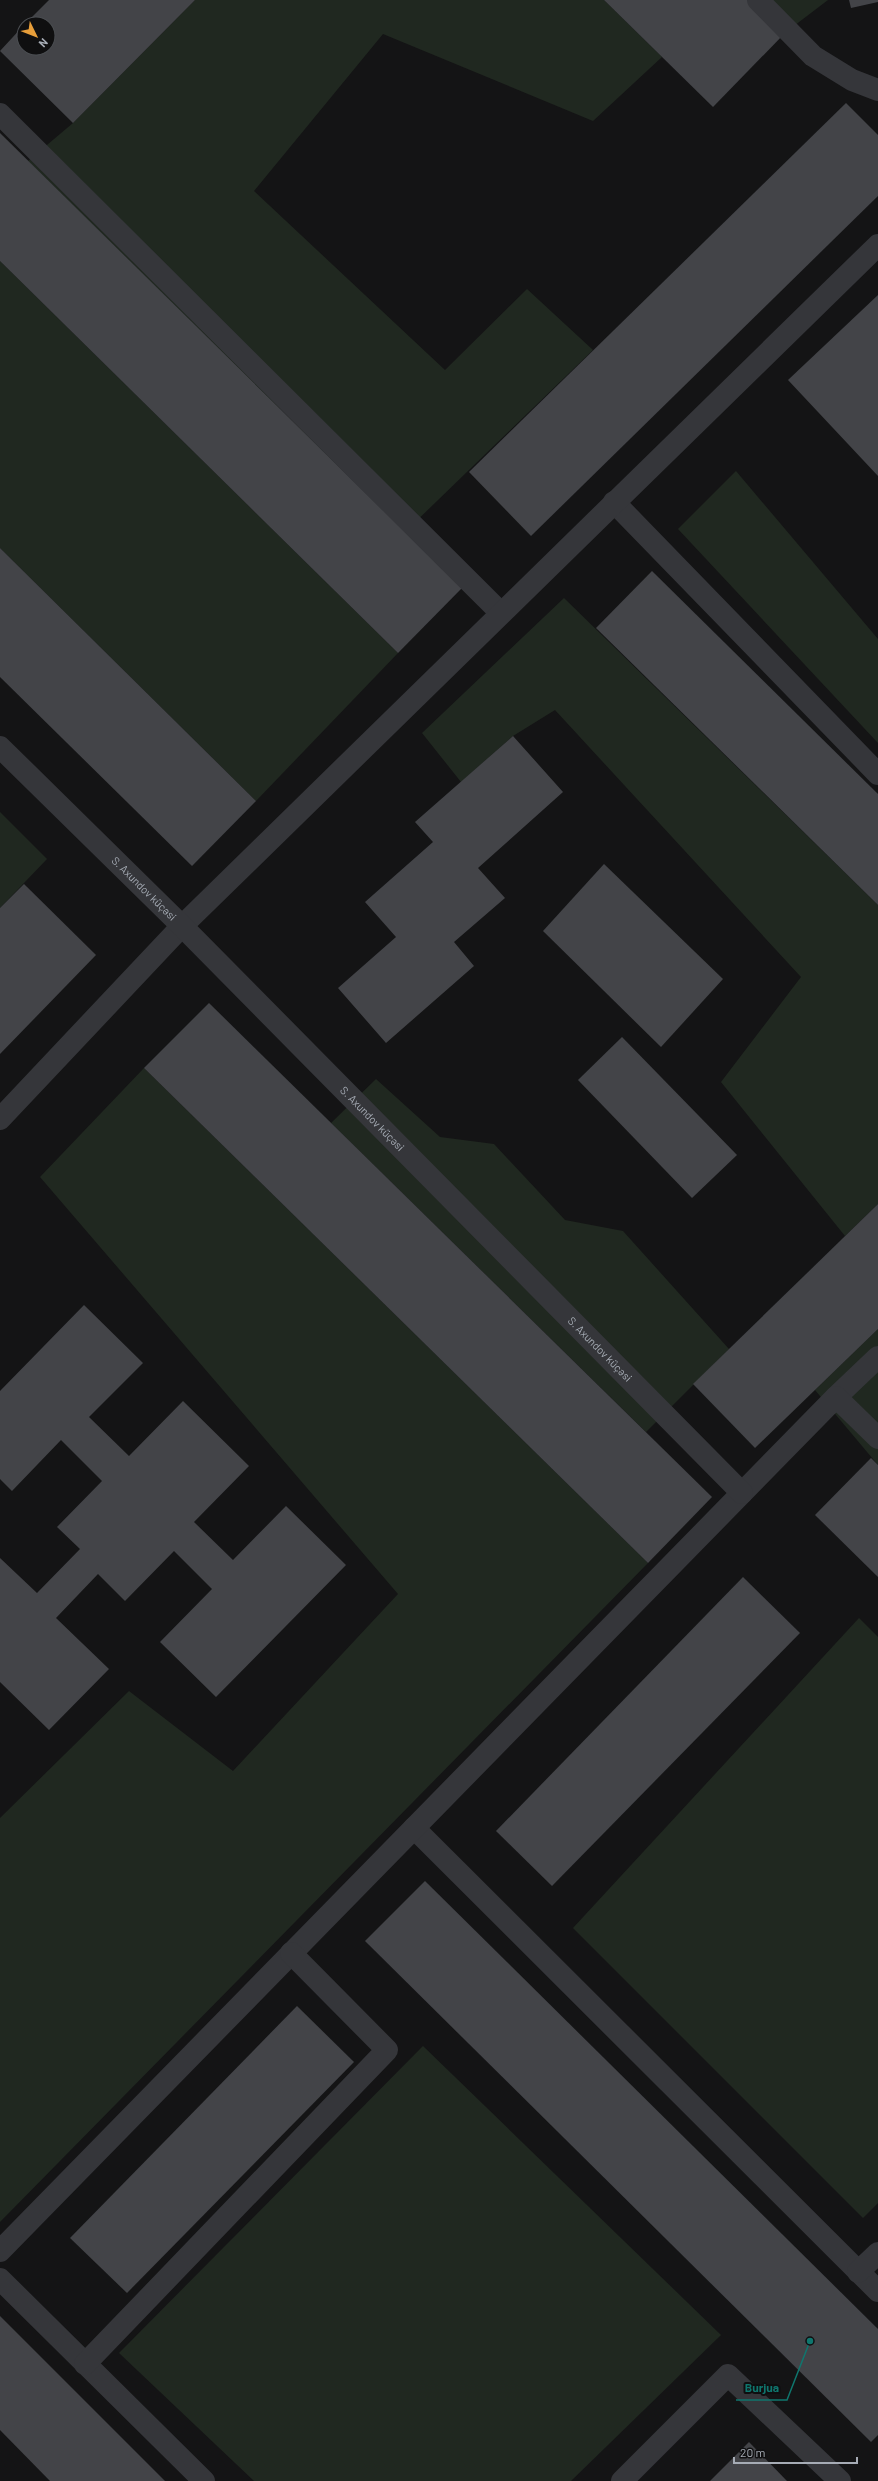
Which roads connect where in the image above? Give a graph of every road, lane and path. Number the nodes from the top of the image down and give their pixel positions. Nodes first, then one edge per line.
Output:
1 (758, 0) edge
2 (878, 90) edge
3 (0, 114) edge
4 (878, 245) edge
5 (614, 502) junction
6 (501, 613) junction
7 (0, 747) edge
8 (878, 774) edge
9 (182, 926) junction
10 (0, 1119) edge
11 (878, 1357) edge
12 (836, 1397) junction
13 (878, 1438) edge
14 (742, 1493) junction
15 (414, 1828) junction
16 (292, 1953) junction
17 (0, 2250) edge
18 (878, 2253) edge
19 (858, 2272) junction
20 (0, 2279) edge
21 (878, 2291) edge
22 (85, 2364) junction
23 (204, 2481) edge
24 (622, 2481) edge
25 (840, 2481) edge

1 - 2 street
3 - 6 street
4 - 5 street
5 - 6 street
5 - 8 street
6 - 9 street
7 - 9 street, S. Axundov küçəsi
9 - 10 street
9 - 14 street, S. Axundov küçəsi
11 - 12 street
12 - 13 street
12 - 14 street
14 - 15 street
15 - 16 street
15 - 19 street
16 - 17 street
16 - 22 street
18 - 19 street
19 - 21 street
20 - 22 street
22 - 23 street
24 - 25 street

